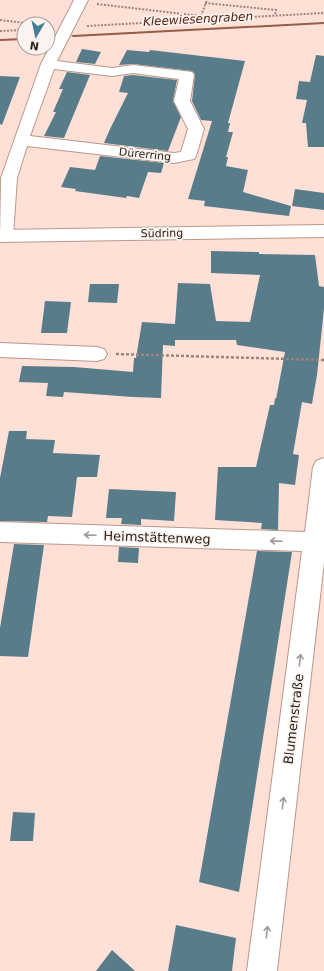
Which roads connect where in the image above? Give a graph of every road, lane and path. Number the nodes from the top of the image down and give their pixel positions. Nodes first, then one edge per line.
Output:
1 (207, 0) edge
2 (81, 1) edge
3 (205, 3) junction
4 (324, 13) edge
5 (275, 15) junction
6 (201, 16) junction
7 (200, 19) junction
8 (0, 20) edge
9 (16, 22) edge
10 (66, 27) junction
11 (16, 30) edge
12 (0, 31) edge
13 (48, 64) junction
14 (21, 140) junction
15 (324, 231) edge
16 (2, 236) edge
17 (0, 350) edge
18 (98, 354) joint
19 (324, 360) edge
20 (324, 467) edge
21 (0, 532) edge
22 (314, 542) junction
23 (262, 971) edge

1 - 3 path
2 - 6 path
2 - 10 street
3 - 5 path
3 - 6 path
4 - 5 path
5 - 7 path
6 - 7 path
7 - 10 path
8 - 9 path
10 - 13 street
11 - 12 path
13 - 14 street
13 - 14 street, Dürerring
14 - 16 street
15 - 16 street, Südring
17 - 18 street
18 - 19 path
20 - 22 street, Blumenstraße
22 -> 21 street, Heimstättenweg
23 -> 22 street, Blumenstraße

